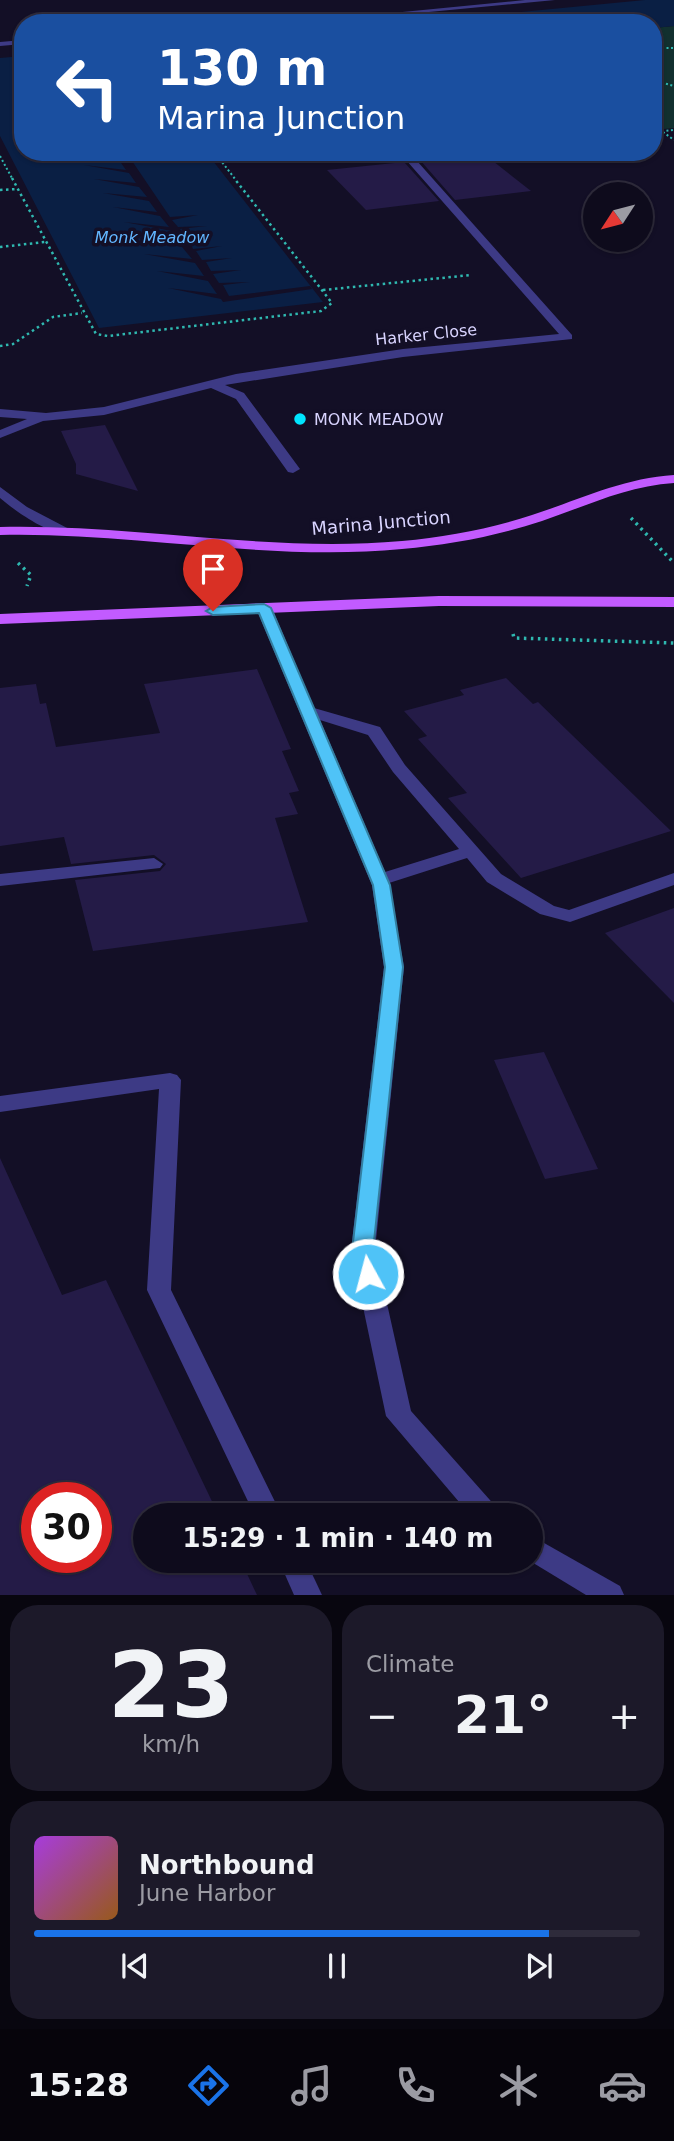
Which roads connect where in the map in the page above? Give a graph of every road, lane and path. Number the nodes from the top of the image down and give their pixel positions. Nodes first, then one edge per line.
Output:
1 (551, 0) edge
2 (391, 14) edge
3 (674, 130) edge
4 (662, 131) joint
5 (674, 140) edge
6 (0, 156) edge
7 (221, 161) edge
8 (412, 161) edge
9 (17, 189) junction
10 (0, 190) edge
11 (45, 242) junction
12 (0, 247) edge
13 (509, 271) junction
14 (322, 290) junction
15 (82, 313) junction
16 (0, 346) edge
17 (213, 384) junction
18 (0, 413) edge
19 (47, 416) junction
20 (0, 434) edge
21 (293, 469) dead end
22 (670, 479) edge
23 (619, 489) junction
24 (0, 491) edge
25 (64, 530) junction
26 (0, 531) edge
27 (10, 560) dead end
28 (674, 563) edge
29 (20, 591) dead end
30 (674, 605) edge
31 (264, 608) junction
32 (0, 619) edge
33 (307, 711) junction
34 (471, 851) junction
35 (154, 864) dead end
36 (674, 879) edge
37 (0, 880) edge
38 (380, 880) junction
39 (0, 1104) edge
40 (263, 1503) edge
41 (476, 1503) edge
42 (543, 1555) edge
43 (298, 1573) edge
44 (308, 1595) edge
45 (610, 1595) edge

1 - 2 street
3 - 4 path
4 - 5 path
6 - 9 path
7 - 14 path
8 - 13 street, Harker Close
9 - 10 path
9 - 11 path
11 - 12 path
11 - 15 path
13 - 14 path
13 - 17 street, Harker Close
14 - 15 path
15 - 16 path
17 - 19 street, Harker Close
17 - 21 street
18 - 19 street, Harker Close
19 - 20 street, Harker Close
22 - 23 main road, Marina Junction
23 - 25 main road, Marina Junction
23 - 28 path
24 - 25 street
25 - 26 main road, Marina Junction
27 - 29 path
30 - 31 main road
31 - 32 main road
31 - 33 street
33 - 34 street
33 - 38 street
34 - 36 street
34 - 38 street
35 - 37 street
38 - 41 street
39 - 40 street
42 - 45 street
43 - 44 street

